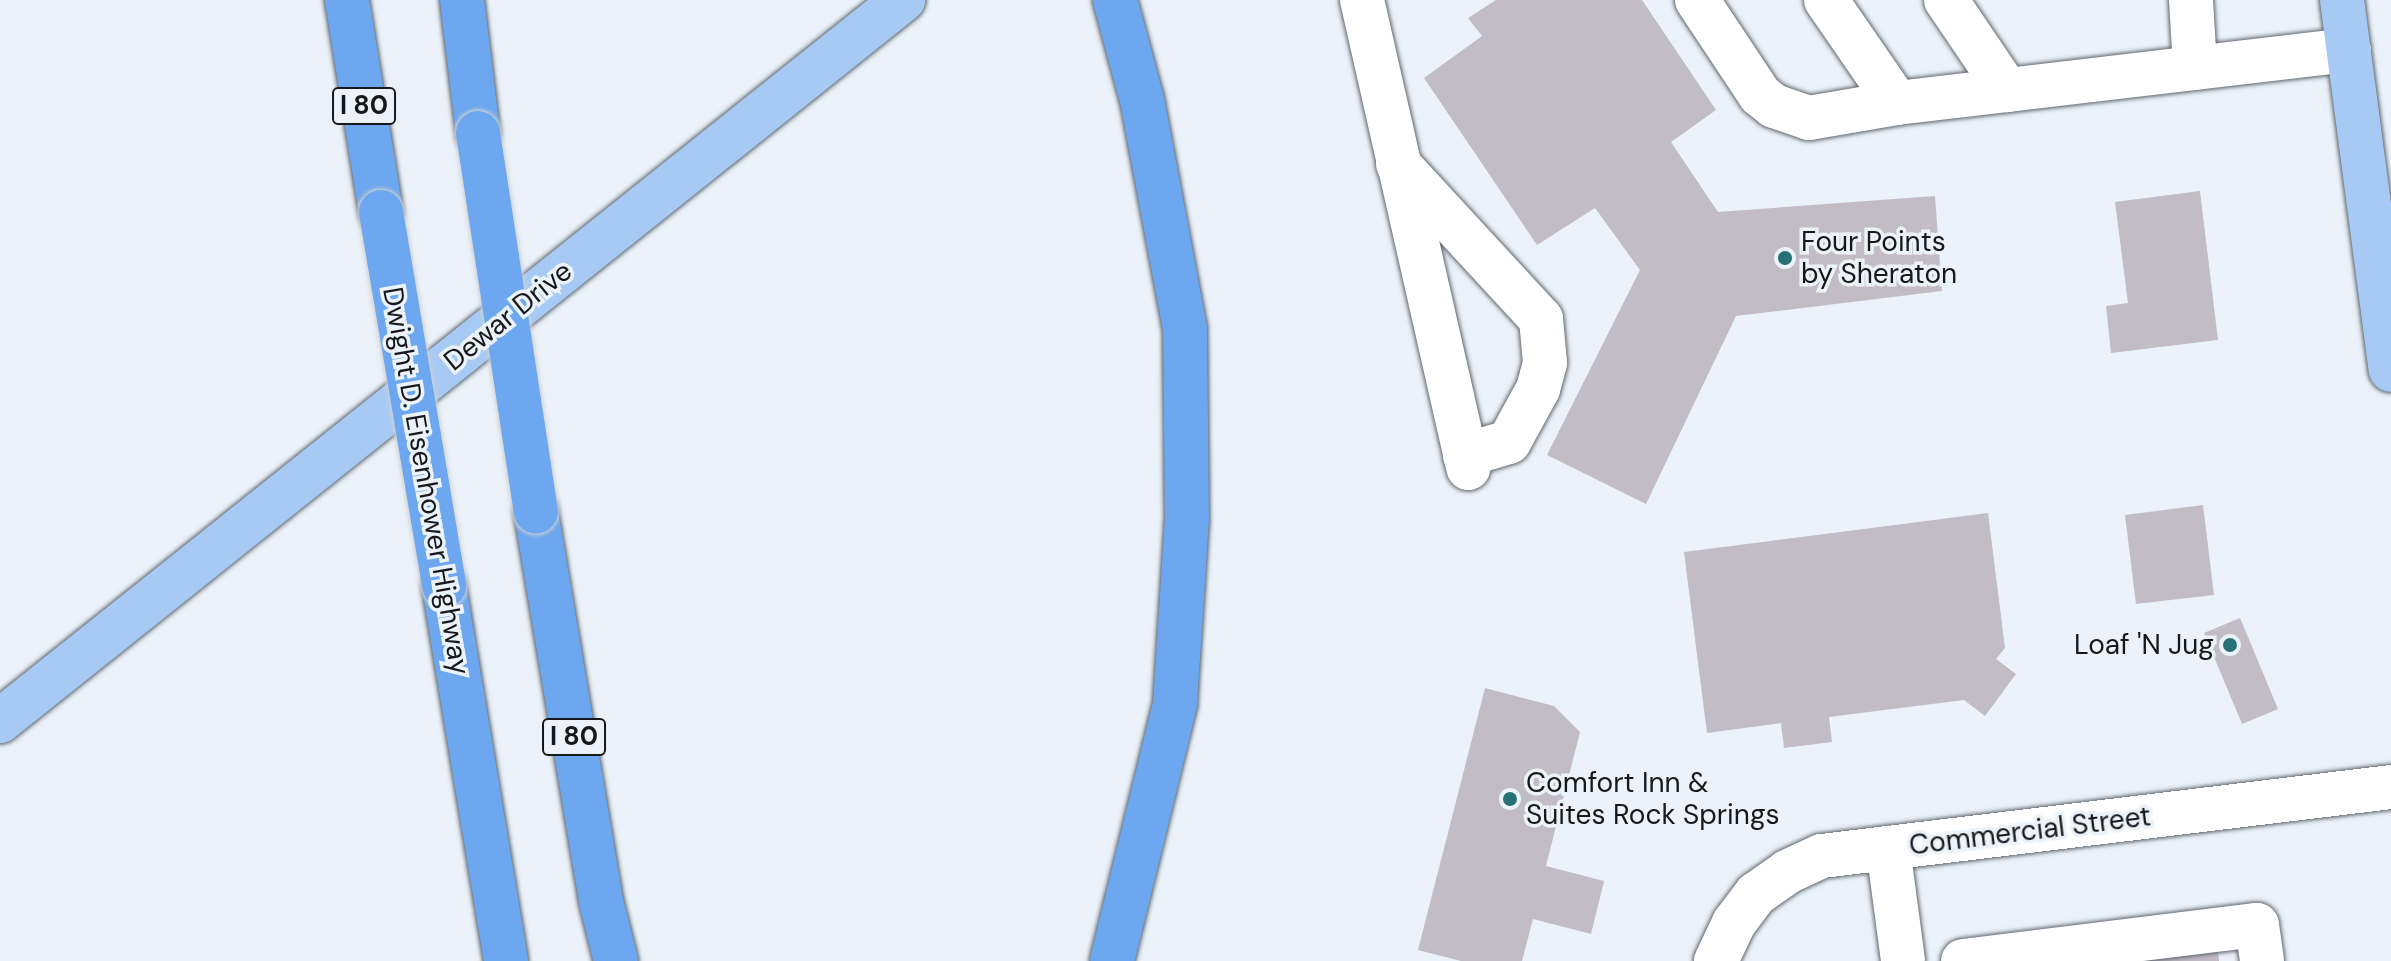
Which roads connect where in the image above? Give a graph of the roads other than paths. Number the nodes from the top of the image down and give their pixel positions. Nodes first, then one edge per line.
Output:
1 (347, 0) edge
2 (462, 0) edge
3 (903, 0) edge
4 (1115, 0) edge
5 (1362, 0) edge
6 (1697, 0) edge
7 (1826, 0) edge
8 (1946, 0) edge
9 (2191, 0) edge
10 (2342, 0) edge
11 (2349, 50) junction
12 (2195, 68) junction
13 (2007, 90) junction
14 (1897, 103) junction
15 (1397, 162) junction
16 (2390, 351) edge
17 (0, 721) edge
18 (2391, 787) edge
19 (1888, 848) junction
20 (506, 961) edge
21 (616, 961) edge
22 (1112, 961) edge
23 (1716, 961) edge
24 (1903, 961) edge
25 (1963, 961) edge
26 (2262, 961) edge

1 - 20 highway, Dwight D. Eisenhower Highway / I 80, bridge
2 - 21 highway, I 80, bridge
3 - 17 main road, Dewar Drive
4 - 22 highway
5 - 15 street
6 - 14 street
7 - 14 street
8 - 13 street
9 - 12 street
10 - 11 main road
11 - 12 street
11 - 16 main road
12 - 13 street
13 - 14 street
15 - 15 street
18 - 19 street, Commercial Street
19 - 23 street, Commercial Street
19 - 24 street
25 - 26 street

